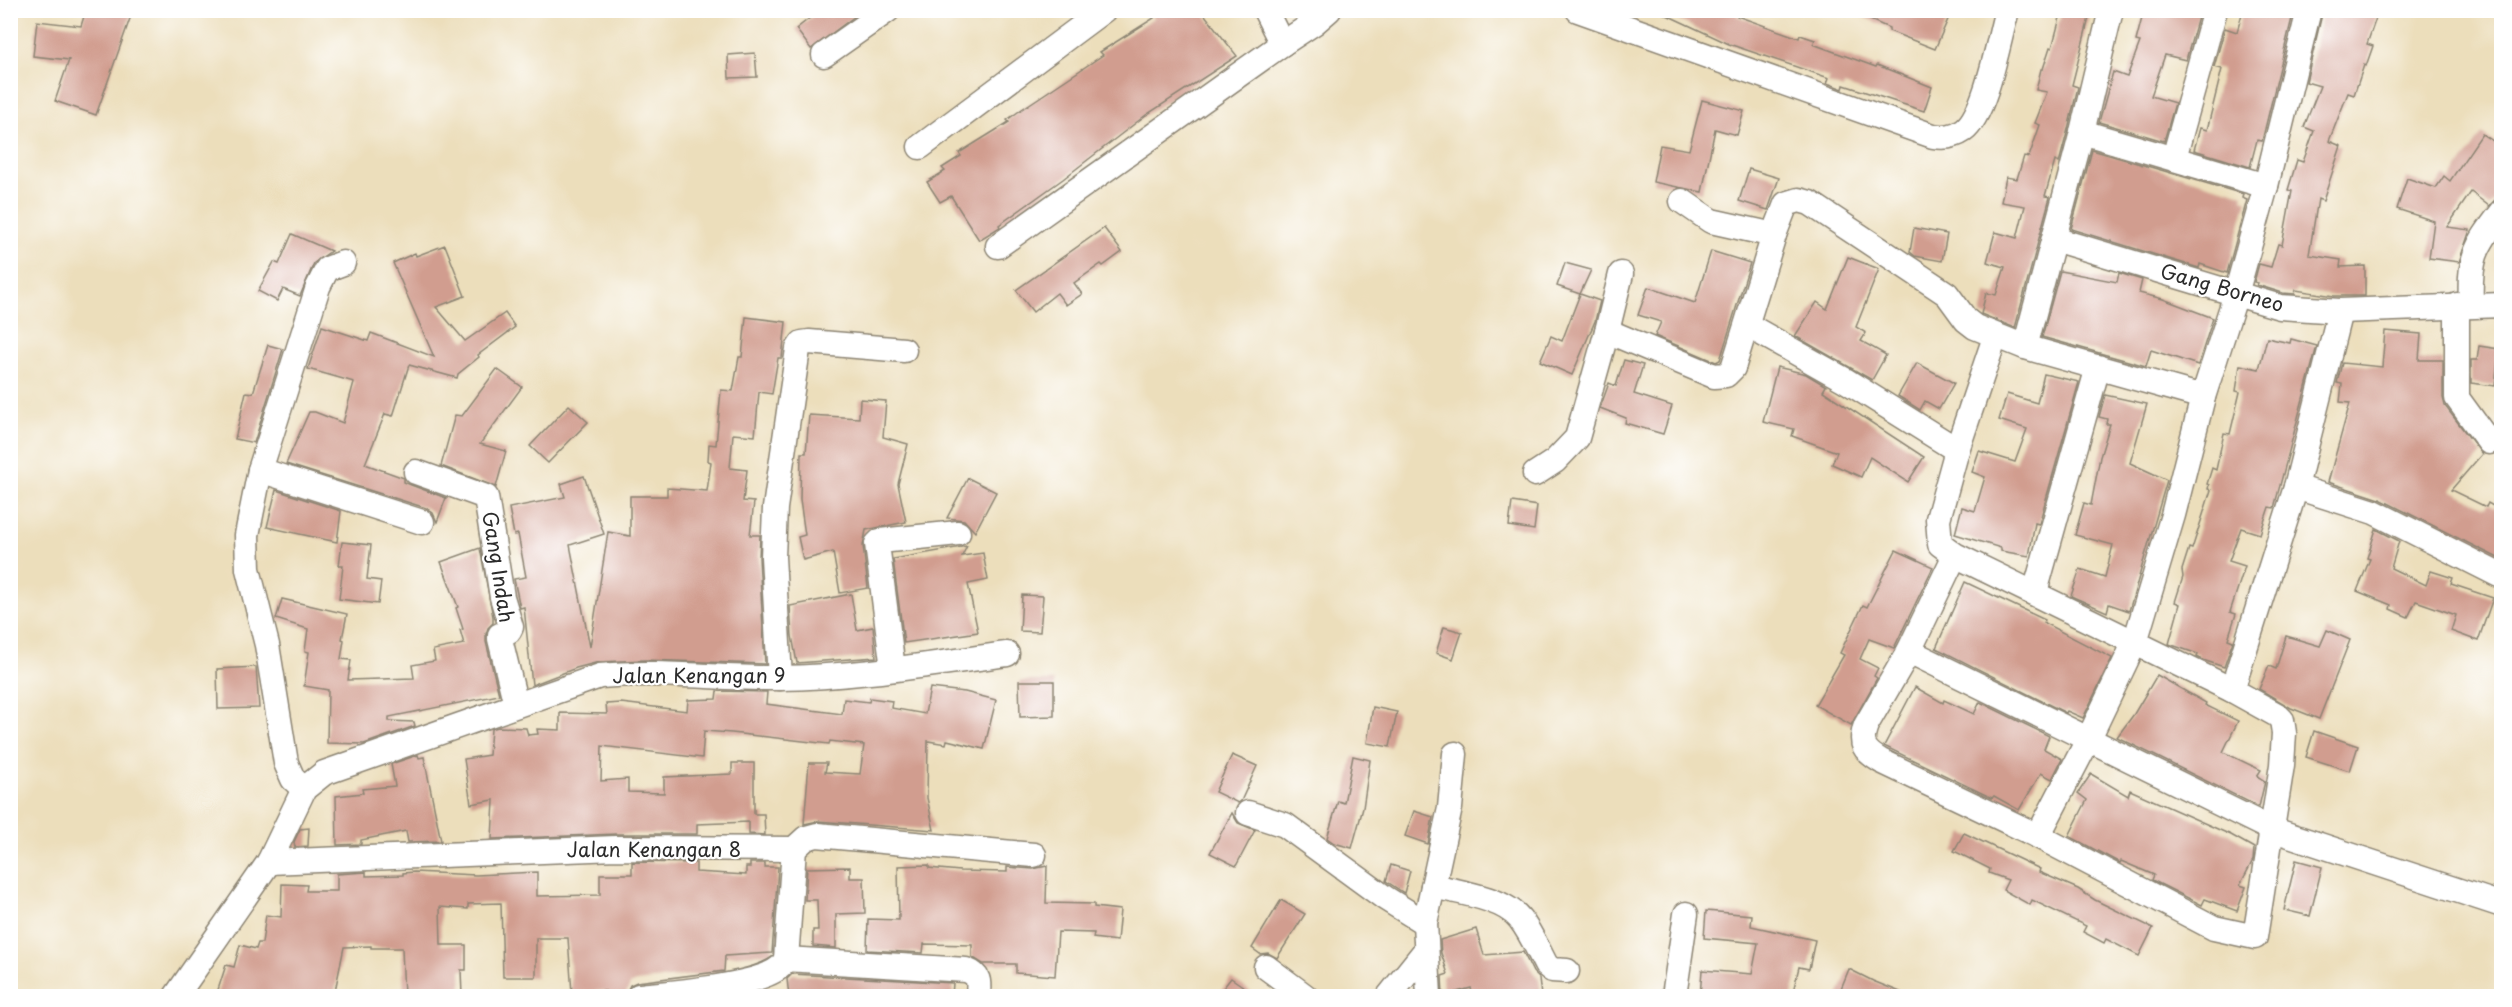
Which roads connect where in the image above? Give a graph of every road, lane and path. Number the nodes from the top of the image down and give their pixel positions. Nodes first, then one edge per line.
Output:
1 (888, 10) edge
2 (1104, 10) edge
3 (1265, 10) edge
4 (1329, 10) edge
5 (1578, 10) edge
6 (2007, 10) edge
7 (2111, 10) edge
8 (2215, 10) edge
9 (2309, 10) edge
10 (1282, 44) junction
11 (824, 55) dead end
12 (2082, 132) junction
13 (920, 147) dead end
14 (2174, 158) junction
15 (2266, 186) junction
16 (1682, 201) dead end
17 (2502, 212) edge
18 (1774, 236) junction
19 (2054, 239) junction
20 (998, 246) dead end
21 (344, 262) dead end
22 (1621, 274) dead end
23 (2236, 294) junction
24 (2464, 305) junction
25 (2502, 305) edge
26 (2340, 311) junction
27 (1747, 325) junction
28 (1607, 331) junction
29 (1995, 337) junction
30 (2025, 347) junction
31 (904, 350) dead end
32 (2098, 368) junction
33 (2203, 397) junction
34 (2489, 442) dead end
35 (1957, 450) junction
36 (260, 470) junction
37 (416, 472) dead end
38 (1534, 474) dead end
39 (2296, 487) junction
40 (422, 522) dead end
41 (958, 533) dead end
42 (1955, 555) junction
43 (2499, 575) dead end
44 (2035, 592) junction
45 (2135, 642) junction
46 (1908, 651) junction
47 (1007, 654) dead end
48 (893, 669) junction
49 (780, 678) junction
50 (2232, 690) junction
51 (516, 705) junction
52 (2088, 740) junction
53 (1455, 754) dead end
54 (304, 789) junction
55 (1248, 813) dead end
56 (2271, 829) junction
57 (2038, 836) junction
58 (794, 849) junction
59 (1034, 855) dead end
60 (269, 862) junction
61 (1433, 886) junction
62 (2502, 905) edge
63 (1686, 914) dead end
64 (1425, 923) junction
65 (1425, 951) junction
66 (786, 959) junction
67 (1266, 967) dead end
68 (1567, 971) dead end
69 (734, 990) edge
70 (978, 995) edge
71 (176, 996) edge
72 (639, 996) edge
73 (1305, 996) edge
74 (1389, 996) edge
75 (1429, 996) edge
76 (1674, 996) edge

1 - 11 street
2 - 13 street
3 - 10 street
4 - 10 street
5 - 6 street
7 - 12 street
8 - 14 street
9 - 15 street
10 - 20 street
12 - 14 street
12 - 19 street
14 - 15 street
15 - 23 street
16 - 18 street
17 - 24 street
18 - 27 street
18 - 29 street
19 - 23 street, Gang Borneo
19 - 30 street
21 - 36 street
22 - 28 street
23 - 26 street, Gang Borneo
23 - 33 street
24 - 25 street, Gang Borneo
24 - 26 street, Gang Borneo
24 - 34 street
26 - 39 street
27 - 28 street
27 - 35 street
28 - 38 street
29 - 30 street
29 - 35 street
30 - 32 street
31 - 49 street
32 - 33 street
32 - 44 street
33 - 45 street
35 - 42 street
36 - 40 street
36 - 54 street
37 - 51 street, Gang Indah
39 - 43 street
39 - 50 street
41 - 48 street
42 - 44 street
42 - 46 street
44 - 45 street
45 - 50 street
45 - 52 street
46 - 52 street
46 - 57 street
47 - 48 street, Jalan Kenangan 9
48 - 49 street, Jalan Kenangan 9
49 - 51 street, Jalan Kenangan 9
50 - 56 street
51 - 54 street, Jalan Kenangan 9
52 - 56 street
52 - 57 street
53 - 61 street
54 - 60 street
55 - 64 street
56 - 57 street
56 - 62 street
58 - 59 street, Jalan Kenangan 8
58 - 60 street, Jalan Kenangan 8
58 - 66 street
60 - 71 street
61 - 64 street
61 - 68 street
63 - 76 street
64 - 65 street
65 - 74 street
65 - 75 street
66 - 69 street
66 - 70 street
67 - 73 street
69 - 72 street

